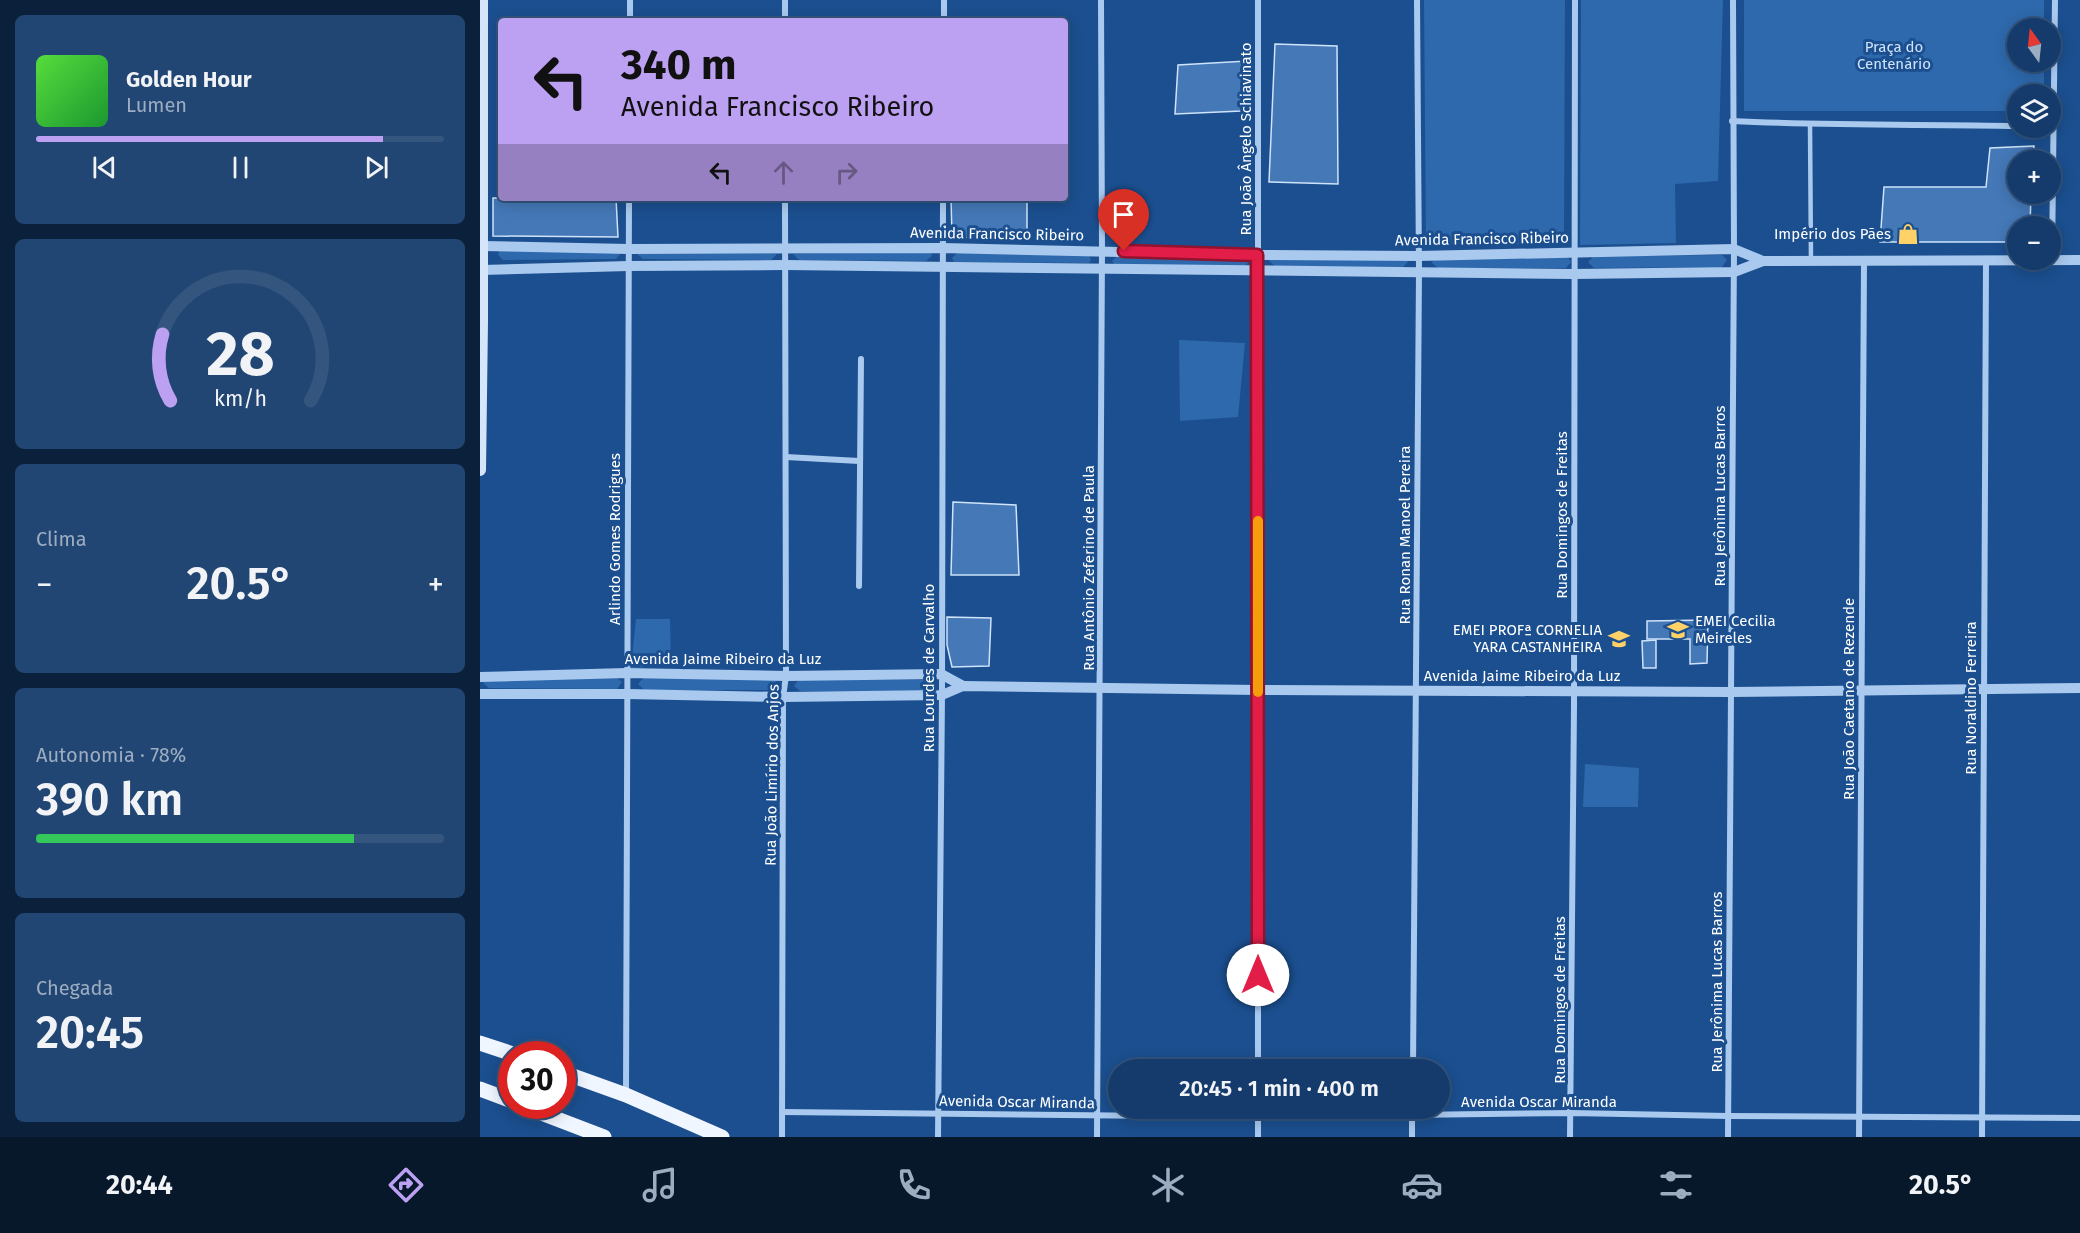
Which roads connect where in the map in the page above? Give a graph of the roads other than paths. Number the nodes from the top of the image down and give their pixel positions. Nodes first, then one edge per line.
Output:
1 (482, 0) edge
2 (630, 0) edge
3 (785, 0) edge
4 (944, 0) edge
5 (1101, 0) edge
6 (1258, 0) edge
7 (1417, 0) edge
8 (1575, 0) edge
9 (1733, 0) edge
10 (2055, 0) edge
11 (630, 18) edge
12 (785, 18) edge
13 (944, 18) edge
14 (2052, 84) edge
15 (1732, 121) junction
16 (1810, 125) junction
17 (2007, 126) edge
18 (2051, 138) edge
19 (629, 201) edge
20 (785, 201) edge
21 (943, 201) edge
22 (2052, 216) edge
23 (481, 246) edge
24 (942, 248) junction
25 (629, 249) junction
26 (785, 249) junction
27 (1734, 249) junction
28 (1102, 250) junction
29 (1662, 251) junction
30 (1574, 253) junction
31 (1257, 255) junction
32 (1419, 256) junction
33 (1986, 260) junction
34 (2007, 260) edge
35 (2061, 260) edge
36 (2080, 260) edge
37 (1763, 261) junction
38 (1811, 261) junction
39 (1864, 261) junction
40 (785, 265) junction
41 (629, 266) junction
42 (942, 266) junction
43 (481, 270) edge
44 (1102, 270) junction
45 (1257, 271) junction
46 (1419, 271) junction
47 (1734, 272) junction
48 (1663, 273) junction
49 (1574, 274) junction
50 (861, 359) dead end
51 (786, 457) junction
52 (860, 461) junction
53 (480, 470) edge
54 (859, 586) dead end
55 (626, 673) junction
56 (941, 674) junction
57 (786, 676) junction
58 (480, 677) edge
59 (963, 686) junction
60 (1101, 688) junction
61 (2080, 688) edge
62 (1258, 690) junction
63 (1574, 690) junction
64 (1861, 690) junction
65 (1983, 690) junction
66 (1416, 691) junction
67 (1731, 692) junction
68 (480, 694) edge
69 (627, 694) junction
70 (942, 695) junction
71 (783, 698) junction
72 (480, 1043) edge
73 (498, 1049) edge
74 (1258, 1059) edge
75 (1413, 1059) edge
76 (576, 1077) edge
77 (480, 1089) edge
78 (626, 1095) junction
79 (498, 1096) edge
80 (782, 1112) junction
81 (1450, 1112) edge
82 (939, 1113) junction
83 (1571, 1113) junction
84 (1098, 1116) junction
85 (1108, 1116) edge
86 (1728, 1116) junction
87 (1859, 1116) junction
88 (1982, 1118) junction
89 (2080, 1118) edge
90 (557, 1119) edge
91 (1258, 1119) edge
92 (1412, 1119) edge
93 (604, 1137) edge
94 (723, 1137) edge
95 (782, 1137) edge
96 (938, 1137) edge
97 (1097, 1137) edge
98 (1258, 1137) edge
99 (1413, 1137) edge
100 (1570, 1137) edge
101 (1728, 1137) edge
102 (1858, 1137) edge
103 (1982, 1137) edge

1 - 23 main road
2 - 11 street
3 - 12 street
4 - 13 street
5 - 28 street, Rua Antônio Zeferino de Paula
6 - 31 street, Rua João Ângelo Schiavinato
7 - 32 street, Rua Ronan Manoel Pereira
8 - 30 street, Rua Domingos de Freitas
9 - 15 street, Rua Jerônima Lucas Barros
10 - 14 street
15 - 16 street
15 - 27 street, Rua Jerônima Lucas Barros
16 - 17 street
16 - 38 lane
18 - 22 street
19 - 25 street, Arlindo Gomes Rodrigues
20 - 26 street, Rua João Limírio dos Anjos
21 - 24 street, Rua Lourdes de Carvalho
23 - 25 street, Avenida Francisco Ribeiro
23 - 43 main road
24 - 26 street, Avenida Francisco Ribeiro
24 - 28 street, Avenida Francisco Ribeiro
24 - 42 street, Rua Lourdes de Carvalho
25 - 26 street, Avenida Francisco Ribeiro
25 - 41 street, Arlindo Gomes Rodrigues
26 - 40 street, Rua João Limírio dos Anjos
27 - 29 street, Avenida Francisco Ribeiro
27 - 37 street, Avenida Francisco Ribeiro
27 - 47 street, Rua Jerônima Lucas Barros
28 - 31 street, Avenida Francisco Ribeiro
28 - 44 street, Rua Antônio Zeferino de Paula
29 - 30 street, Avenida Francisco Ribeiro
29 - 48 street
30 - 32 street, Avenida Francisco Ribeiro
30 - 49 street, Rua Domingos de Freitas
31 - 32 street, Avenida Francisco Ribeiro
31 - 45 street, Rua João Ângelo Schiavinato
32 - 46 street, Rua Ronan Manoel Pereira
33 - 34 street, Avenida Francisco Ribeiro
33 - 39 street, Avenida Francisco Ribeiro
33 - 65 street, Rua Noraldino Ferreira
35 - 36 street, Avenida Francisco Ribeiro
37 - 38 street, Avenida Francisco Ribeiro
37 - 47 street, Avenida Francisco Ribeiro
38 - 39 street, Avenida Francisco Ribeiro
39 - 64 street, Rua João Caetano de Rezende
40 - 41 street, Avenida Francisco Ribeiro
40 - 42 street, Avenida Francisco Ribeiro
40 - 51 street, Rua João Limírio dos Anjos
41 - 43 street, Avenida Francisco Ribeiro
41 - 55 street, Arlindo Gomes Rodrigues
42 - 44 street, Avenida Francisco Ribeiro
42 - 56 street, Rua Lourdes de Carvalho
43 - 53 main road
44 - 45 street, Avenida Francisco Ribeiro
44 - 60 street, Rua Antônio Zeferino de Paula
45 - 46 street, Avenida Francisco Ribeiro
45 - 62 street, Rua João Ângelo Schiavinato
46 - 49 street, Avenida Francisco Ribeiro
46 - 66 street, Rua Ronan Manoel Pereira
47 - 48 street, Avenida Francisco Ribeiro
47 - 67 street, Rua Jerônima Lucas Barros
48 - 49 street, Avenida Francisco Ribeiro
49 - 63 street, Rua Domingos de Freitas
50 - 52 street
51 - 52 street
51 - 57 street, Rua João Limírio dos Anjos
52 - 54 street
55 - 57 street, Avenida Jaime Ribeiro da Luz
55 - 58 street, Avenida Jaime Ribeiro da Luz
55 - 69 street, Arlindo Gomes Rodrigues
56 - 57 street, Avenida Jaime Ribeiro da Luz
56 - 59 street, Avenida Jaime Ribeiro da Luz
56 - 70 street, Rua Lourdes de Carvalho
57 - 71 street, Rua João Limírio dos Anjos
59 - 60 street, Avenida Jaime Ribeiro da Luz
59 - 70 street, Avenida Jaime Ribeiro da Luz
60 - 62 street, Avenida Jaime Ribeiro da Luz
60 - 84 street, Rua Antônio Zeferino de Paula
61 - 65 street, Avenida Jaime Ribeiro da Luz
62 - 66 street, Avenida Jaime Ribeiro da Luz
62 - 74 street, Rua João Ângelo Schiavinato
63 - 66 street, Avenida Jaime Ribeiro da Luz
63 - 67 street, Avenida Jaime Ribeiro da Luz
63 - 83 street, Rua Domingos de Freitas
64 - 65 street, Avenida Jaime Ribeiro da Luz
64 - 67 street, Avenida Jaime Ribeiro da Luz
64 - 87 street, Rua João Caetano de Rezende
65 - 88 street, Rua Noraldino Ferreira
66 - 75 street, Rua Ronan Manoel Pereira
67 - 86 street, Rua Jerônima Lucas Barros
68 - 69 street, Avenida Jaime Ribeiro da Luz
69 - 71 street, Avenida Jaime Ribeiro da Luz
69 - 78 street, Arlindo Gomes Rodrigues
70 - 71 street, Avenida Jaime Ribeiro da Luz
70 - 82 street, Rua Lourdes de Carvalho
71 - 80 street, Rua João Limírio dos Anjos
72 - 73 main road
76 - 78 main road
77 - 79 main road
78 - 94 main road
80 - 82 street, Avenida Oscar Miranda
80 - 95 street, Rua João Limírio dos Anjos
81 - 83 street, Avenida Oscar Miranda
82 - 84 street, Avenida Oscar Miranda
82 - 96 street, Rua Lourdes de Carvalho
83 - 86 street, Avenida Oscar Miranda
83 - 100 street, Rua Domingos de Freitas
84 - 85 street, Avenida Oscar Miranda
84 - 97 street, Rua Antônio Zeferino de Paula
86 - 87 street, Avenida Oscar Miranda
86 - 101 street, Rua Jerônima Lucas Barros
87 - 88 street, Avenida Oscar Miranda
87 - 102 street, Rua João Caetano de Rezende
88 - 89 street, Avenida Oscar Miranda
88 - 103 street, Rua Noraldino Ferreira
90 - 93 main road
91 - 98 street
92 - 99 street

